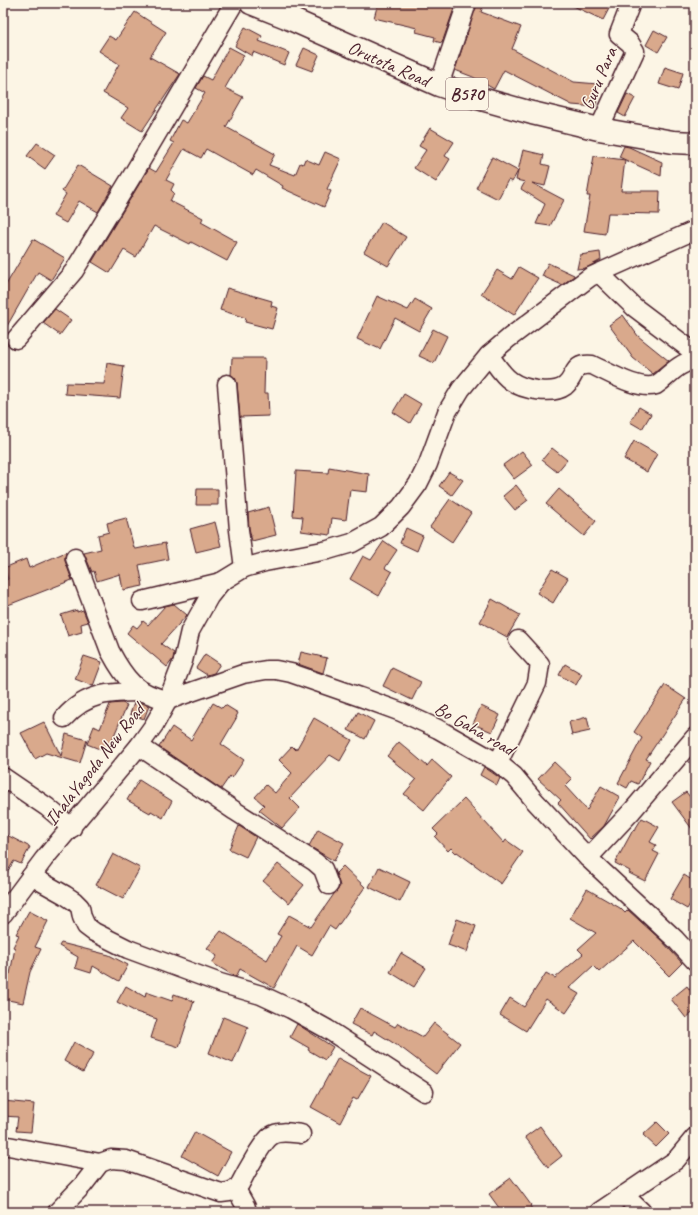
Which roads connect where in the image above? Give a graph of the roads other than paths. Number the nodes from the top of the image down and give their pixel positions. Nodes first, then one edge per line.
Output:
1 (234, 3) edge
2 (251, 3) edge
3 (467, 3) edge
4 (631, 3) edge
5 (289, 10) edge
6 (439, 85) junction
7 (599, 129) junction
8 (695, 143) edge
9 (695, 230) edge
10 (599, 273) junction
11 (16, 339) dead end
12 (695, 353) edge
13 (489, 355) junction
14 (695, 360) edge
15 (227, 384) dead end
16 (75, 558) dead end
17 (244, 568) junction
18 (221, 582) junction
19 (142, 601) dead end
20 (518, 640) dead end
21 (143, 692) junction
22 (168, 700) junction
23 (64, 718) dead end
24 (695, 737) edge
25 (139, 746) junction
26 (498, 762) junction
27 (3, 777) edge
28 (72, 828) junction
29 (588, 858) junction
30 (31, 876) junction
31 (329, 885) dead end
32 (3, 914) edge
33 (695, 961) edge
34 (424, 1092) dead end
35 (301, 1134) dead end
36 (695, 1137) edge
37 (3, 1145) edge
38 (100, 1163) junction
39 (236, 1189) junction
40 (624, 1195) junction
41 (246, 1207) dead end
42 (57, 1212) edge
43 (599, 1212) edge
44 (642, 1212) edge

1 - 11 street
2 - 5 main road, Orutota Road / B570
3 - 6 street
4 - 7 street, Guru Para
5 - 6 main road, Orutota Road / B570
6 - 7 main road, Orutota Road / B570
7 - 8 main road, Orutota Road / B570
9 - 10 street, IhalaYagoda New Road
10 - 12 street
10 - 13 street, IhalaYagoda New Road
13 - 14 street
13 - 17 street, IhalaYagoda New Road
15 - 17 street
16 - 21 street
17 - 18 street, IhalaYagoda New Road
18 - 19 street
18 - 22 street, IhalaYagoda New Road
20 - 26 street
21 - 22 street
21 - 23 street
22 - 25 street, IhalaYagoda New Road
22 - 26 street, Bo Gaha road
24 - 29 street
25 - 28 street, IhalaYagoda New Road
25 - 31 street
26 - 29 street, Bo Gaha road
27 - 28 street
28 - 30 street, IhalaYagoda New Road
29 - 33 street, Bo Gaha road
30 - 32 street, IhalaYagoda New Road
30 - 34 street
35 - 39 street
36 - 40 street
37 - 38 street
38 - 39 street
38 - 42 street
39 - 41 street
40 - 43 street
40 - 44 street

